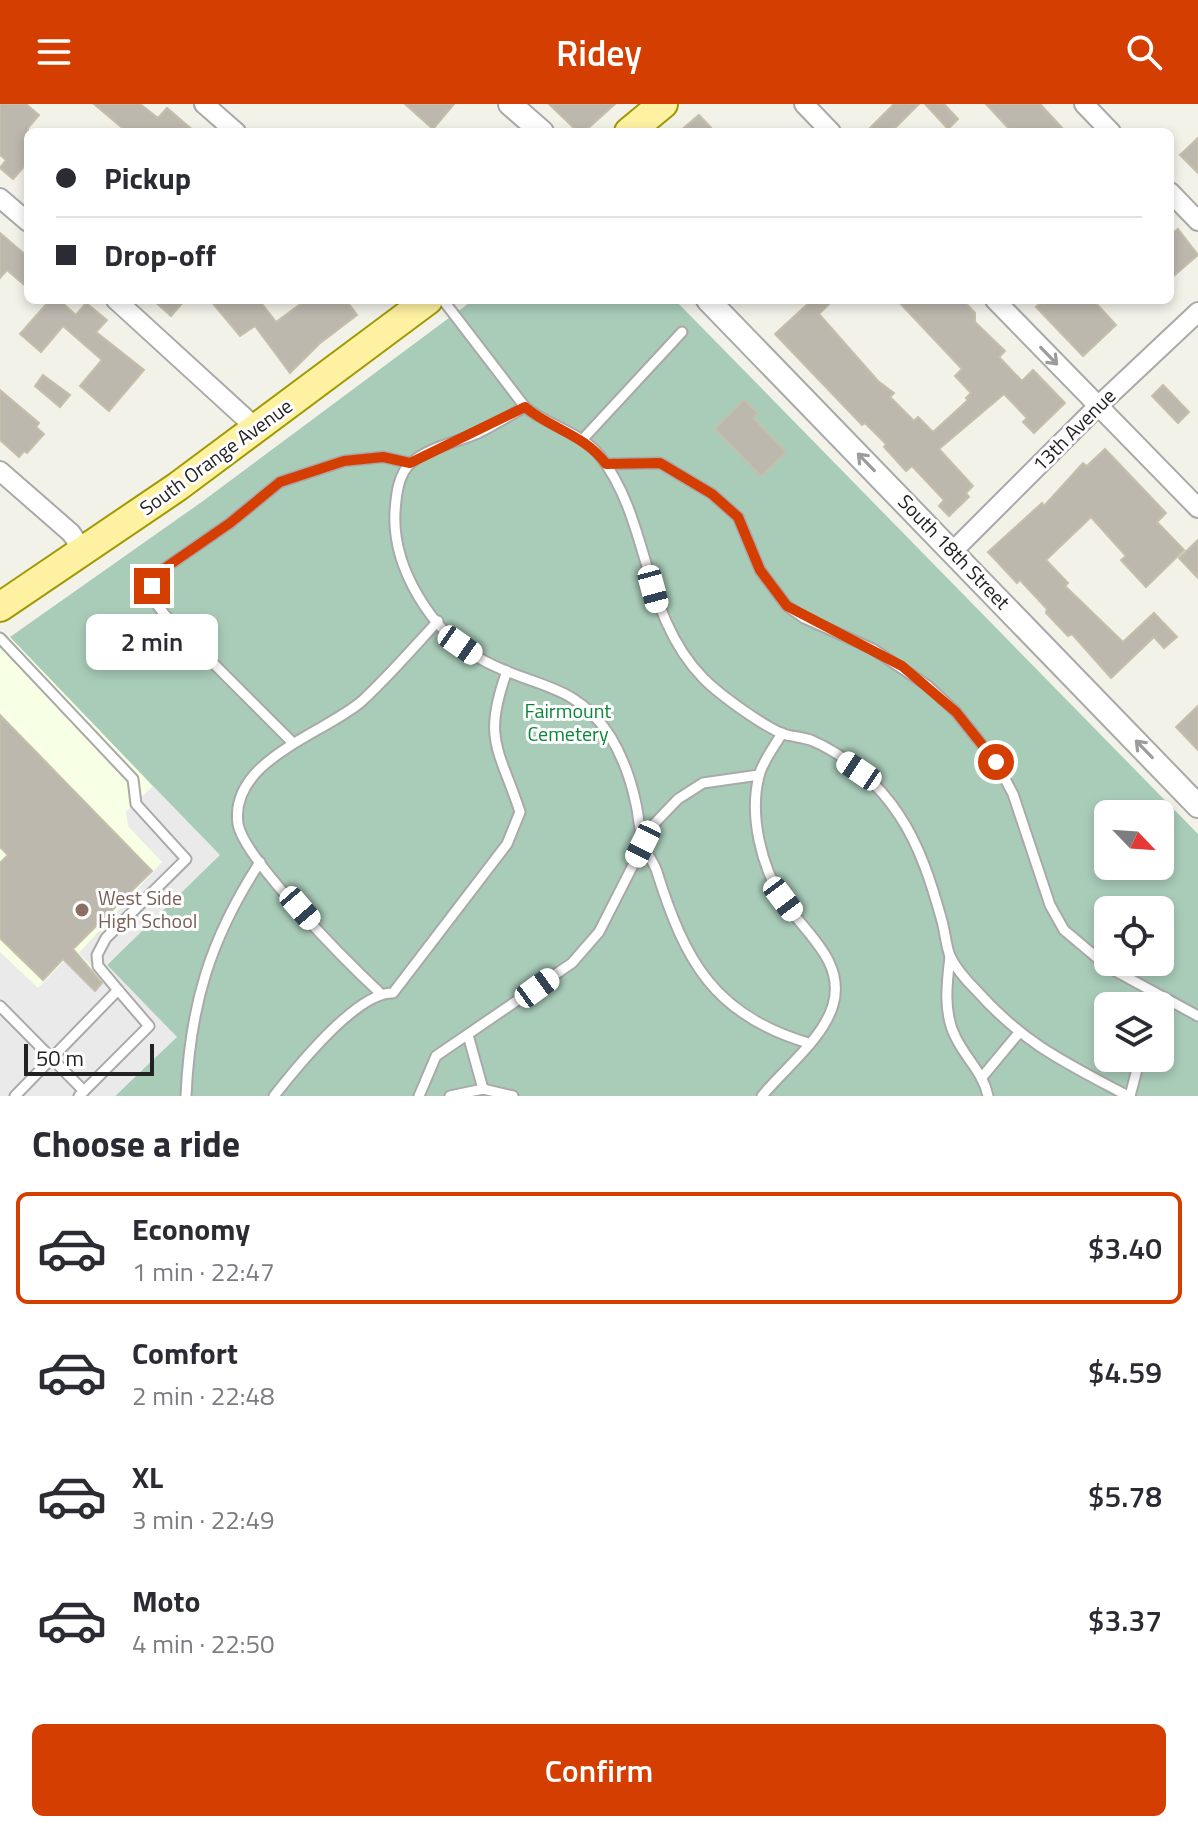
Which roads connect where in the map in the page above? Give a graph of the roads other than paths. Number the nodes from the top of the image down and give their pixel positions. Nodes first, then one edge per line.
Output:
1 (204, 104) edge
2 (510, 104) edge
3 (663, 104) edge
4 (804, 104) edge
5 (1090, 106) edge
6 (231, 128) edge
7 (537, 128) edge
8 (634, 128) edge
9 (827, 128) edge
10 (1108, 128) edge
11 (1174, 196) edge
12 (0, 198) edge
13 (24, 219) edge
14 (1198, 221) edge
15 (120, 304) edge
16 (425, 304) edge
17 (434, 304) edge
18 (712, 304) edge
19 (999, 304) edge
20 (1198, 312) edge
21 (682, 332) dead end
22 (1098, 406) junction
23 (525, 407) junction
24 (256, 428) junction
25 (582, 440) junction
26 (410, 463) junction
27 (606, 464) junction
28 (0, 471) edge
29 (1198, 508) edge
30 (953, 551) junction
31 (84, 552) junction
32 (0, 607) edge
33 (438, 621) junction
34 (0, 638) edge
35 (507, 671) junction
36 (782, 733) junction
37 (293, 743) junction
38 (759, 775) junction
39 (1198, 806) edge
40 (643, 844) junction
41 (260, 862) junction
42 (950, 956) junction
43 (118, 990) junction
44 (379, 992) junction
45 (1153, 992) edge
46 (1174, 1003) edge
47 (0, 1006) edge
48 (1198, 1016) edge
49 (1018, 1034) junction
50 (468, 1035) junction
51 (808, 1043) junction
52 (51, 1058) junction
53 (1136, 1072) edge
54 (983, 1076) junction
55 (483, 1089) junction
56 (81, 1093) edge
57 (15, 1096) edge
58 (186, 1096) edge
59 (274, 1096) edge
60 (419, 1096) edge
61 (450, 1096) edge
62 (513, 1096) edge
63 (762, 1096) edge
64 (988, 1096) edge
65 (1129, 1096) edge

1 - 6 street
2 - 7 street
3 - 8 main road
4 - 9 street
5 - 10 street
11 - 14 street
12 - 13 street
15 - 24 street
16 - 24 main road, South Orange Avenue
17 - 23 lane
30 -> 18 street, South 18th Street
19 -> 22 street
20 - 22 street, 13th Avenue
21 - 25 lane
22 - 29 street
22 - 30 street, 13th Avenue
23 - 25 lane
23 - 26 lane
24 - 31 main road, South Orange Avenue
25 - 27 lane
26 - 33 lane
26 - 37 lane
27 - 36 lane
27 - 45 lane
28 - 31 street
39 -> 30 street, South 18th Street
31 - 32 main road, South Orange Avenue
33 - 35 lane
33 - 37 lane
34 - 43 lane
35 - 40 lane
35 - 44 lane
36 - 38 lane
36 - 42 lane
37 - 41 lane
38 - 40 lane
38 - 51 lane
40 - 50 lane
40 - 51 lane
41 - 44 lane
41 - 58 lane
42 - 49 lane
42 - 54 lane
43 - 52 lane
43 - 56 lane
44 - 59 lane
46 - 48 lane
47 - 52 lane
49 - 54 lane
49 - 65 lane
50 - 55 lane
50 - 60 lane
51 - 63 lane
52 - 56 lane
52 - 57 lane
53 - 65 lane
54 - 64 lane
55 - 61 lane
55 - 62 lane

